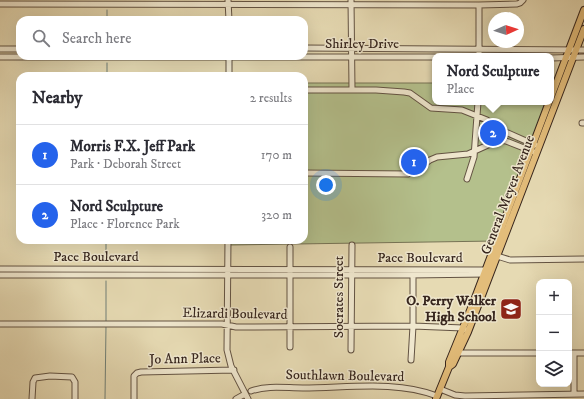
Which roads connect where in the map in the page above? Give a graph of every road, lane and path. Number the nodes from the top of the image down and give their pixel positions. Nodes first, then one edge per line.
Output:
1 (523, 0) edge
2 (228, 2) edge
3 (352, 2) edge
4 (0, 4) edge
5 (479, 5) junction
6 (584, 10) edge
7 (229, 16) edge
8 (584, 30) edge
9 (308, 48) edge
10 (352, 48) junction
11 (0, 49) edge
12 (16, 49) edge
13 (479, 49) junction
14 (569, 49) junction
15 (576, 49) junction
16 (584, 50) edge
17 (479, 53) edge
18 (308, 56) edge
19 (352, 56) junction
20 (432, 56) edge
21 (0, 57) edge
22 (16, 57) edge
23 (554, 58) edge
24 (566, 58) junction
25 (573, 58) junction
26 (584, 58) edge
27 (229, 60) edge
28 (229, 72) edge
29 (352, 89) junction
30 (554, 89) edge
31 (308, 90) edge
32 (478, 105) edge
33 (548, 105) edge
34 (478, 117) junction
35 (533, 149) junction
36 (475, 150) junction
37 (308, 173) edge
38 (467, 179) dead end
39 (228, 244) edge
40 (352, 245) dead end
41 (290, 247) dead end
42 (494, 255) junction
43 (584, 259) edge
44 (0, 269) edge
45 (43, 272) junction
46 (228, 272) junction
47 (290, 272) junction
48 (487, 272) junction
49 (352, 273) junction
50 (412, 273) junction
51 (0, 274) edge
52 (0, 324) edge
53 (227, 326) junction
54 (413, 326) junction
55 (290, 327) junction
56 (351, 328) junction
57 (466, 330) junction
58 (290, 346) dead end
59 (351, 350) dead end
60 (456, 352) junction
61 (536, 353) edge
62 (572, 353) edge
63 (584, 353) edge
64 (411, 360) dead end
65 (234, 370) junction
66 (440, 389) junction
67 (251, 391) dead end
68 (574, 394) junction
69 (584, 394) edge
70 (247, 396) edge
71 (436, 398) edge
72 (32, 399) edge
73 (75, 399) edge
74 (134, 399) edge
75 (236, 399) edge

1 - 5 street
2 - 3 street
2 - 4 street
2 - 7 street
3 - 5 street
3 - 10 street
5 - 13 street
6 - 14 main road
8 - 15 main road, General Meyer Avenue
9 - 10 street, Shirley Drive
10 - 13 street, Shirley Drive
10 - 19 street
11 - 12 street
13 - 14 street, Shirley Drive
13 - 17 street
14 - 15 street, Shirley Drive
14 - 24 main road
15 - 16 street, Shirley Drive
15 - 25 main road, General Meyer Avenue
18 - 19 street, Shirley Drive
19 - 20 street, Shirley Drive
19 - 29 street
21 - 22 street, Shirley Drive
23 - 24 street
24 - 25 street
24 - 30 main road
25 - 26 street
25 - 35 main road, General Meyer Avenue
27 - 28 street
29 - 31 street
29 - 34 street
32 - 34 street
33 - 35 main road, General Meyer Avenue
34 - 35 street
34 - 36 street
35 - 36 street
35 - 42 main road, General Meyer Avenue
36 - 37 street
36 - 38 street
39 - 46 street
40 - 49 street, Socrates Street
41 - 47 street
42 - 43 street
42 - 48 main road, General Meyer Avenue
44 - 45 street, Pace Boulevard
45 - 46 street, Pace Boulevard
45 - 51 street, Pace Boulevard
46 - 47 street, Pace Boulevard
46 - 53 street
47 - 49 street, Pace Boulevard
47 - 55 street
48 - 50 street, Pace Boulevard
48 - 57 main road, General Meyer Avenue
49 - 50 street, Pace Boulevard
49 - 56 street, Socrates Street
50 - 54 street
52 - 53 street, Elizardi Boulevard
53 - 55 street, Elizardi Boulevard
53 - 65 street
54 - 56 street, Elizardi Boulevard
54 - 57 street, Elizardi Boulevard
54 - 64 street
55 - 56 street, Elizardi Boulevard
55 - 58 street
56 - 59 street, Socrates Street
57 - 60 main road, General Meyer Avenue
60 - 61 street
60 - 66 main road, General Meyer Avenue
62 - 63 street
62 - 68 street
65 - 70 street
65 - 74 street, Jo Ann Place
66 - 68 street
66 - 71 main road, General Meyer Avenue
67 - 71 street, Southlawn Boulevard
68 - 69 street
70 - 75 street
72 - 73 street

